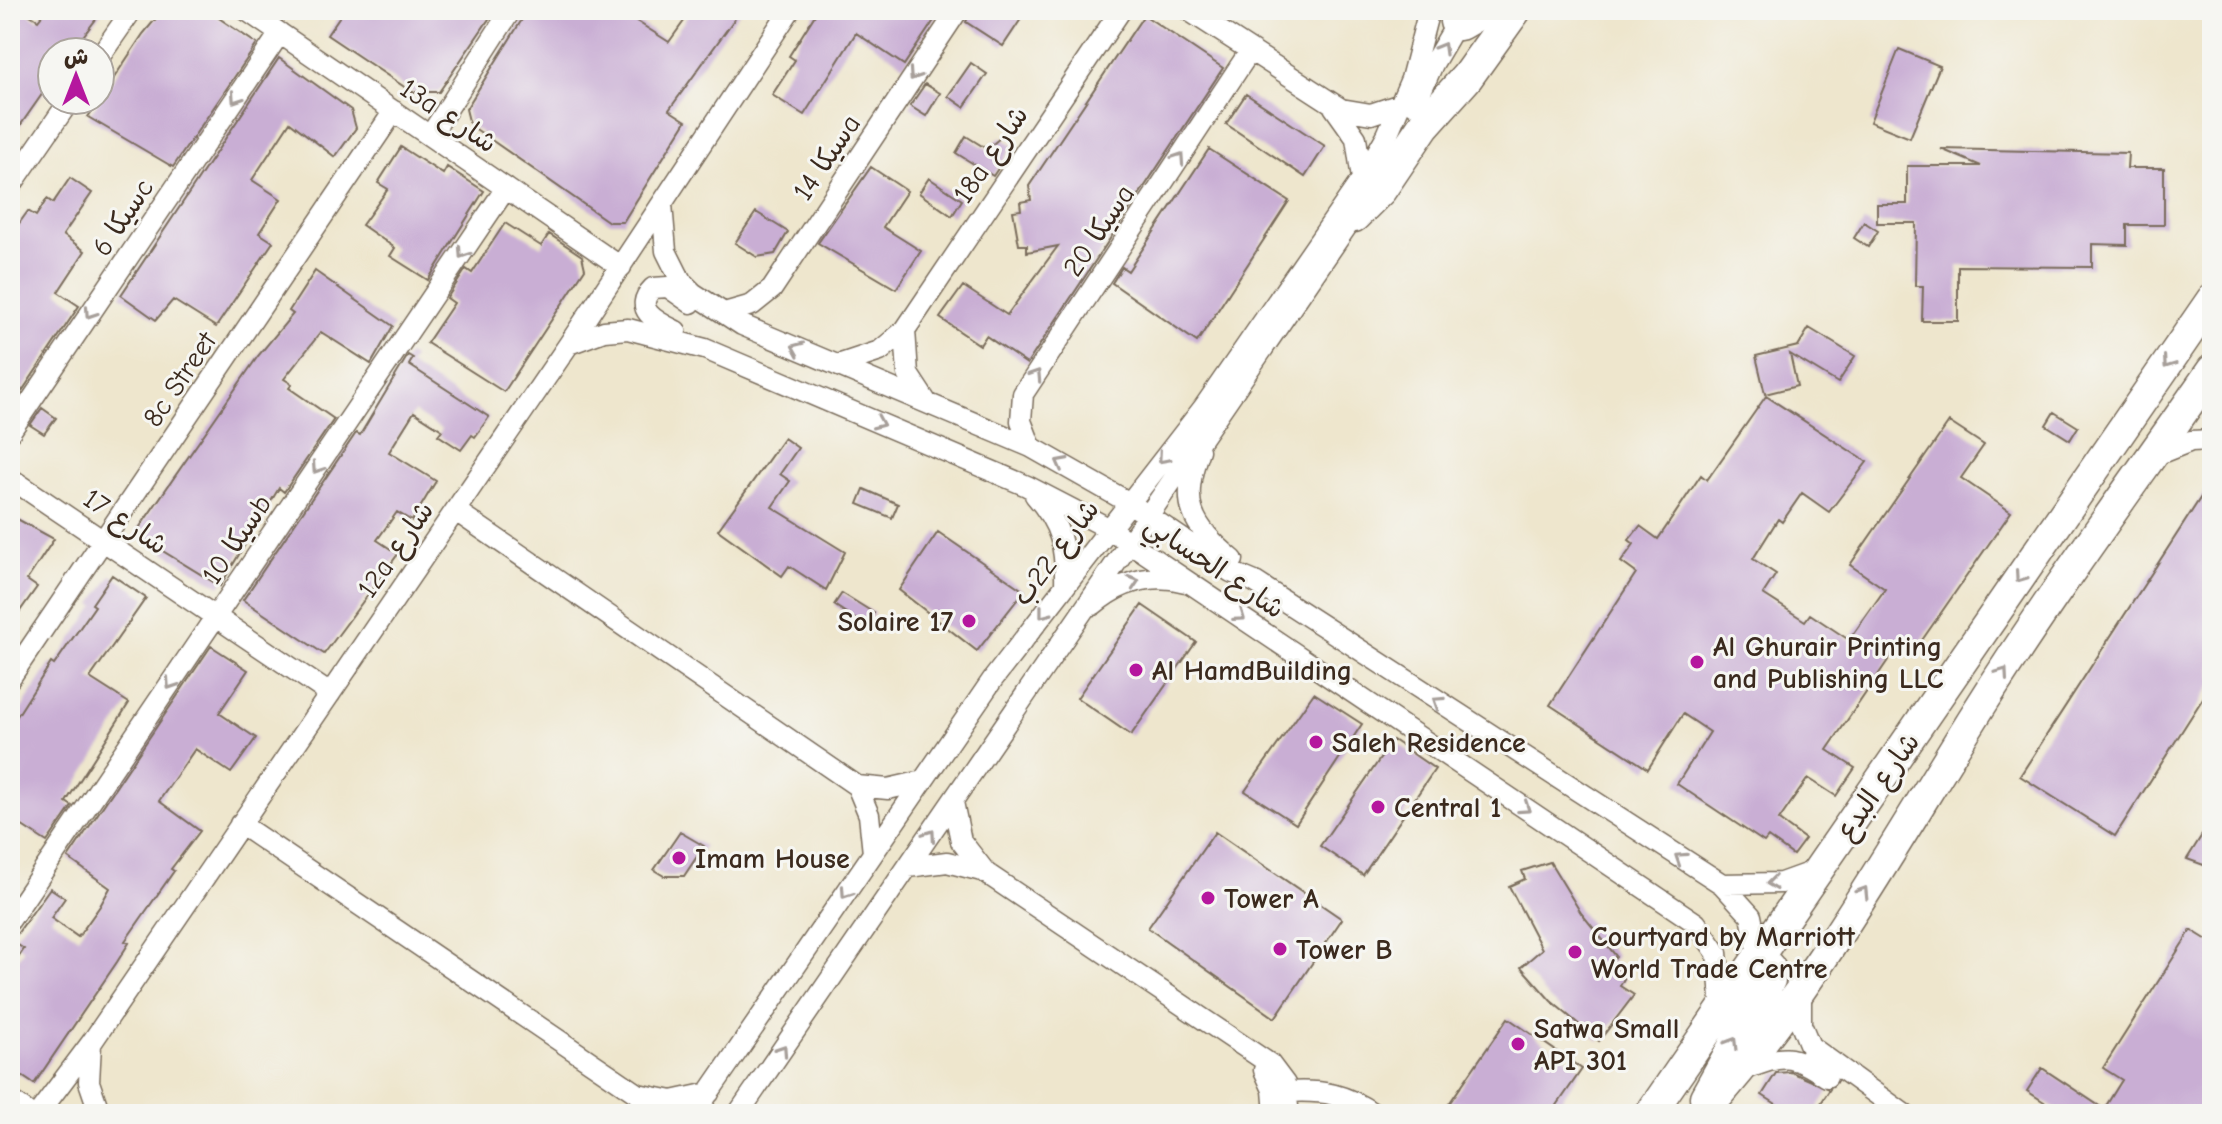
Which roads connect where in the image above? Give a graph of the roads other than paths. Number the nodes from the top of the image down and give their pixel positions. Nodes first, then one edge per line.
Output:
1 (132, 10) edge
2 (246, 10) edge
3 (511, 10) edge
4 (790, 10) edge
5 (958, 10) edge
6 (1121, 10) edge
7 (1188, 10) edge
8 (1515, 10) edge
9 (1458, 13) edge
10 (280, 33) junction
11 (114, 36) edge
12 (1250, 51) junction
13 (1331, 104) junction
14 (1401, 104) junction
15 (394, 111) junction
16 (59, 116) edge
17 (430, 136) junction
18 (1362, 179) junction
19 (10, 187) edge
20 (506, 188) junction
21 (662, 204) junction
22 (1354, 216) junction
23 (621, 267) junction
24 (2212, 299) edge
25 (724, 313) junction
26 (742, 325) junction
27 (905, 330) junction
28 (569, 344) junction
29 (705, 349) junction
30 (838, 365) junction
31 (2212, 370) edge
32 (927, 403) junction
33 (1207, 427) junction
34 (10, 432) edge
35 (2212, 440) edge
36 (1031, 447) junction
37 (2152, 457) junction
38 (10, 478) edge
39 (1027, 486) junction
40 (1128, 502) junction
41 (456, 511) junction
42 (1147, 515) junction
43 (1108, 528) junction
44 (104, 540) junction
45 (1129, 542) junction
46 (1255, 582) junction
47 (1196, 585) junction
48 (1065, 586) junction
49 (218, 616) junction
50 (1081, 616) junction
51 (10, 678) edge
52 (330, 694) junction
53 (923, 781) junction
54 (857, 786) junction
55 (953, 802) junction
56 (240, 824) junction
57 (873, 853) junction
58 (908, 867) junction
59 (1820, 868) junction
60 (986, 873) junction
61 (1722, 884) junction
62 (10, 920) edge
63 (1759, 956) junction
64 (1801, 985) junction
65 (1722, 1009) junction
66 (92, 1042) junction
67 (1256, 1056) junction
68 (1743, 1070) junction
69 (1288, 1092) junction
70 (709, 1093) junction
71 (638, 1094) junction
72 (10, 1100) edge
73 (30, 1114) edge
74 (38, 1114) edge
75 (100, 1114) edge
76 (653, 1114) edge
77 (694, 1114) edge
78 (738, 1114) edge
79 (1275, 1114) edge
80 (1289, 1114) edge
81 (1374, 1114) edge
82 (1650, 1114) edge
83 (1702, 1114) edge
84 (1883, 1114) edge
85 (1904, 1114) edge

1 - 11 street
2 - 10 street, 13a شارع
3 - 17 street
4 - 21 street, 12a شارع
5 -> 25 street, سيكا 14a
6 - 27 street, 18a شارع
7 - 12 street
8 - 22 main road
9 - 14 street, شارع 22ب
22 -> 9 street, شارع 22ب
10 - 15 street, 13a شارع
10 -> 34 street, سيكا 6c
12 - 13 street
36 -> 12 street, سيكا 20a
13 - 14 street
13 - 18 street
14 - 18 street, شارع 22ب
15 - 17 street, 13a شارع
15 - 44 street, 8c Street
16 - 19 street
17 - 20 street, 13a شارع
18 -> 40 street, شارع 22ب
20 - 23 street, 13a شارع
20 -> 49 street, سيكا 10b
21 - 23 street, 12a شارع
21 - 25 street, شارع الحسابي
22 - 33 street, شارع 22ب
23 - 28 street, 12a شارع
24 -> 59 main road, شارع البدع
25 - 26 street, شارع الحسابي
26 - 29 street
30 -> 26 street, شارع الحسابي
27 - 30 street, 18a شارع
27 - 32 street
28 - 29 street, شارع الحسابي
28 - 41 street, 12a شارع
29 -> 39 street, شارع الحسابي
30 - 32 street, شارع الحسابي
31 - 37 main road, شارع البدع
32 - 36 street, شارع الحسابي
33 - 42 street, شارع 22ب
33 - 46 street
35 - 37 street
40 -> 36 street, شارع الحسابي
64 -> 37 main road, شارع البدع
38 - 44 street, شارع 17
39 - 43 street, شارع الحسابي
39 - 48 street
40 - 42 street, شارع الحسابي
40 - 43 street, شارع 22ب
41 - 52 street, 12a شارع
41 - 54 street
42 - 45 street, شارع 22ب
42 - 46 street, شارع الحسابي
43 - 45 street, شارع الحسابي
43 - 48 street, شارع 22ب
44 - 49 street, شارع 17
44 - 51 street, 8c Street
45 - 47 street, شارع الحسابي
45 - 50 street, شارع 22ب
61 -> 46 street, شارع الحسابي
50 -> 47 street
47 -> 65 street, شارع الحسابي
48 -> 53 street, شارع 22ب
49 - 52 street, شارع 17
49 -> 62 street, سيكا 10b
50 - 55 street, شارع 22ب
52 - 56 street, 12a شارع
53 - 54 street
53 - 57 street, شارع 22ب
54 - 57 street
58 -> 55 street, شارع 22ب
55 - 60 street
56 - 66 street, 12a شارع
56 - 71 street
57 -> 70 street, شارع 22ب
58 - 60 street
78 -> 58 street, شارع 22ب
59 -> 61 street
59 - 63 main road, شارع البدع
60 - 67 street
61 - 63 street, شارع الحسابي
63 - 65 main road, شارع البدع
83 -> 63 main road
64 - 68 main road, شارع البدع
64 - 85 street
65 - 82 main road, شارع البدع
66 - 74 street, 12a شارع
66 - 75 street
67 - 69 street
67 - 79 street
68 - 83 main road, شارع البدع
68 - 84 street
69 - 80 street
69 - 81 street
70 - 71 street
70 - 77 street, شارع 22ب
71 - 76 street
72 - 73 street

